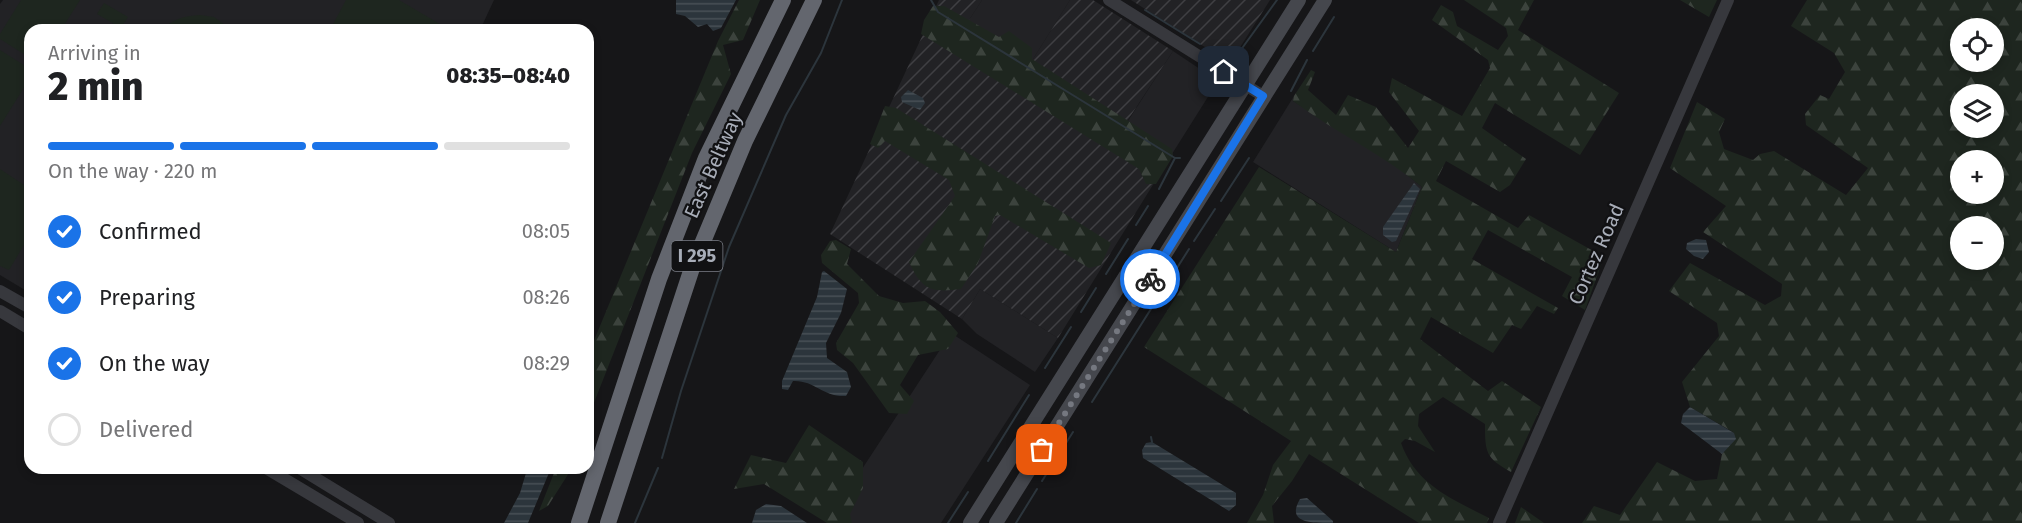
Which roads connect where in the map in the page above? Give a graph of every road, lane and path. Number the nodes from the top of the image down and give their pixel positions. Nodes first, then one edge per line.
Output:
1 (783, 0) edge
2 (814, 0) edge
3 (1109, 0) edge
4 (1299, 0) edge
5 (1325, 0) edge
6 (1728, 0) edge
7 (1245, 85) junction
8 (1263, 96) junction
9 (0, 291) edge
10 (24, 305) edge
11 (0, 311) edge
12 (24, 325) edge
13 (276, 474) edge
14 (309, 474) edge
15 (358, 523) edge
16 (389, 523) edge
17 (579, 523) edge
18 (608, 523) edge
19 (970, 523) edge
20 (996, 523) edge
21 (1499, 523) edge

1 - 17 highway, East Beltway / I 295
2 - 18 highway, East Beltway / I 295
3 - 7 street
4 - 7 main road
5 - 8 main road
6 - 21 street, Cortez Road
7 - 8 street
7 - 19 main road
8 - 20 main road
9 - 10 street
11 - 12 street
13 - 15 street
14 - 16 street

